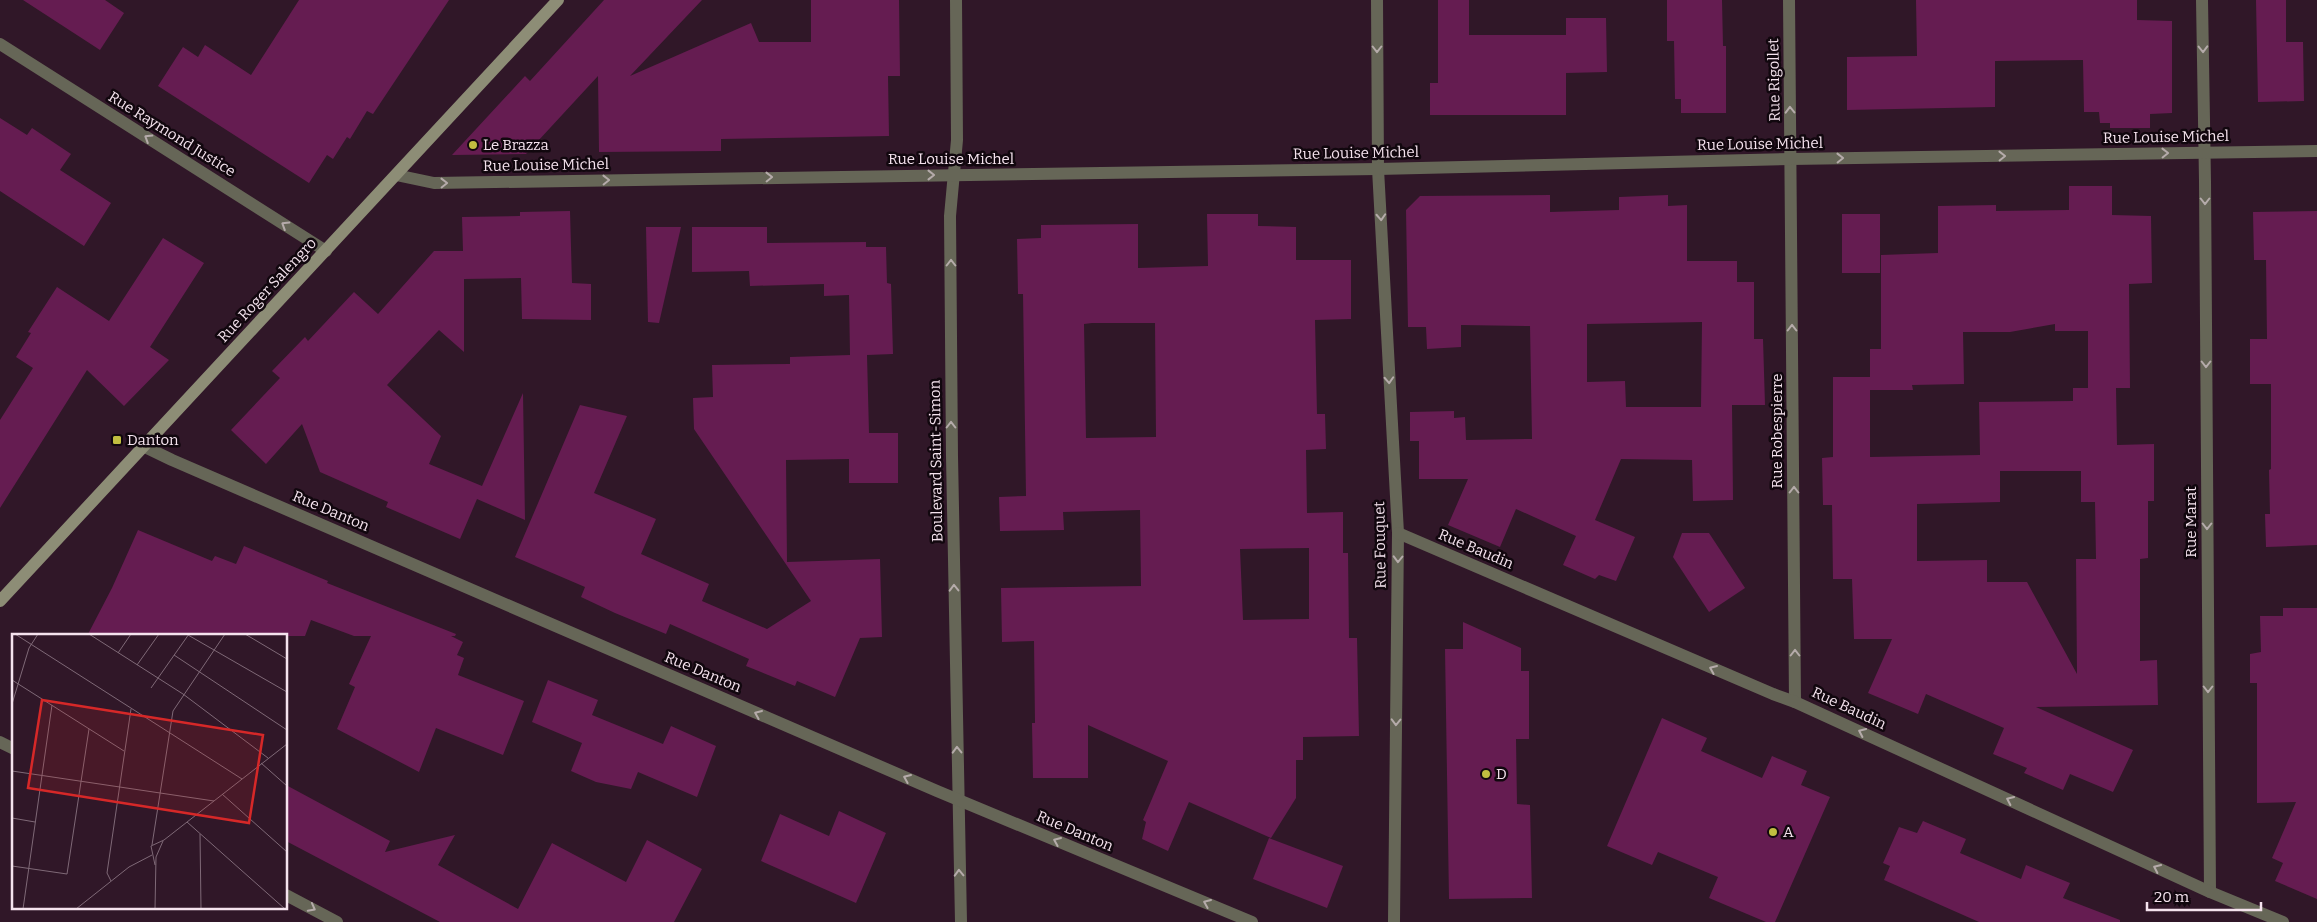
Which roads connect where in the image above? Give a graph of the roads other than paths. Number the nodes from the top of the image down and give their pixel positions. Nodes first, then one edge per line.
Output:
1 (558, 0) edge
2 (956, 0) edge
3 (1377, 0) edge
4 (1788, 0) edge
5 (2202, 0) edge
6 (0, 44) edge
7 (2317, 151) edge
8 (2205, 152) junction
9 (1791, 159) junction
10 (1378, 169) junction
11 (955, 175) junction
12 (396, 176) junction
13 (326, 251) junction
14 (143, 446) junction
15 (1398, 533) junction
16 (0, 601) edge
17 (1795, 702) junction
18 (0, 742) edge
19 (12, 748) edge
20 (957, 799) junction
21 (2210, 892) junction
22 (288, 896) edge
23 (337, 922) edge
24 (961, 922) edge
25 (1252, 922) edge
26 (1394, 922) edge
27 (2282, 922) edge

1 - 12 main road, Rue Roger Salengro
2 - 11 street, Boulevard Saint-Simon
3 -> 10 street, Rue Fouquet
9 -> 4 street, Rue Rigollet
5 -> 8 street, Rue Marat
13 -> 6 street, Rue Raymond Justice
7 - 8 street, Rue Louise Michel
9 -> 8 street, Rue Louise Michel
8 -> 21 street, Rue Marat
9 - 10 street, Rue Louise Michel
17 -> 9 street, Rue Robespierre
10 - 11 street, Rue Louise Michel
10 -> 15 street, Rue Fouquet
12 -> 11 street, Rue Louise Michel
20 -> 11 street, Boulevard Saint-Simon
12 - 13 main road, Rue Roger Salengro
13 - 14 main road, Rue Roger Salengro
14 - 16 main road, Rue Roger Salengro
20 -> 14 street, Rue Danton
17 -> 15 street, Rue Baudin
15 -> 26 street, Rue Fouquet
21 -> 17 street, Rue Baudin
18 - 19 street
24 -> 20 street, Boulevard Saint-Simon
25 -> 20 street, Rue Danton
21 - 27 street, Rue Baudin
22 -> 23 street

